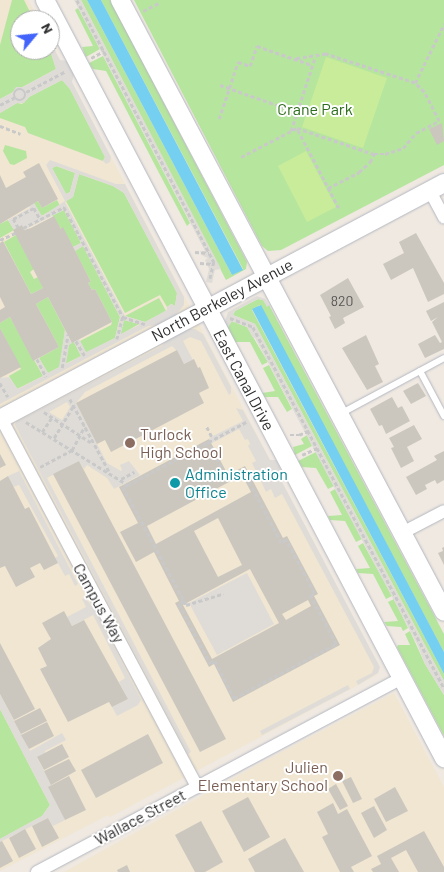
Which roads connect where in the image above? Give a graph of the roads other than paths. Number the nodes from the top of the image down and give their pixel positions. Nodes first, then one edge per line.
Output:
1 (45, 0) edge
2 (120, 0) edge
3 (437, 187) edge
4 (444, 217) edge
5 (266, 277) junction
6 (206, 309) junction
7 (444, 358) edge
8 (420, 371) junction
9 (3, 411) edge
10 (339, 414) junction
11 (444, 416) edge
12 (444, 511) edge
13 (402, 533) junction
14 (444, 612) edge
15 (402, 678) junction
16 (444, 758) edge
17 (197, 787) junction
18 (37, 872) edge

1 - 6 main road, East Canal Drive
2 - 5 main road
3 - 4 street
3 - 5 main road, North Berkeley Avenue
5 - 6 main road, North Berkeley Avenue
5 - 10 main road
6 - 9 main road, North Berkeley Avenue
6 - 15 main road, East Canal Drive
7 - 8 lane
8 - 10 lane
8 - 11 lane
9 - 17 street, Campus Way
10 - 13 main road
12 - 13 street
13 - 14 main road
15 - 16 main road, East Canal Drive
15 - 17 street, Wallace Street
17 - 18 street, Wallace Street

